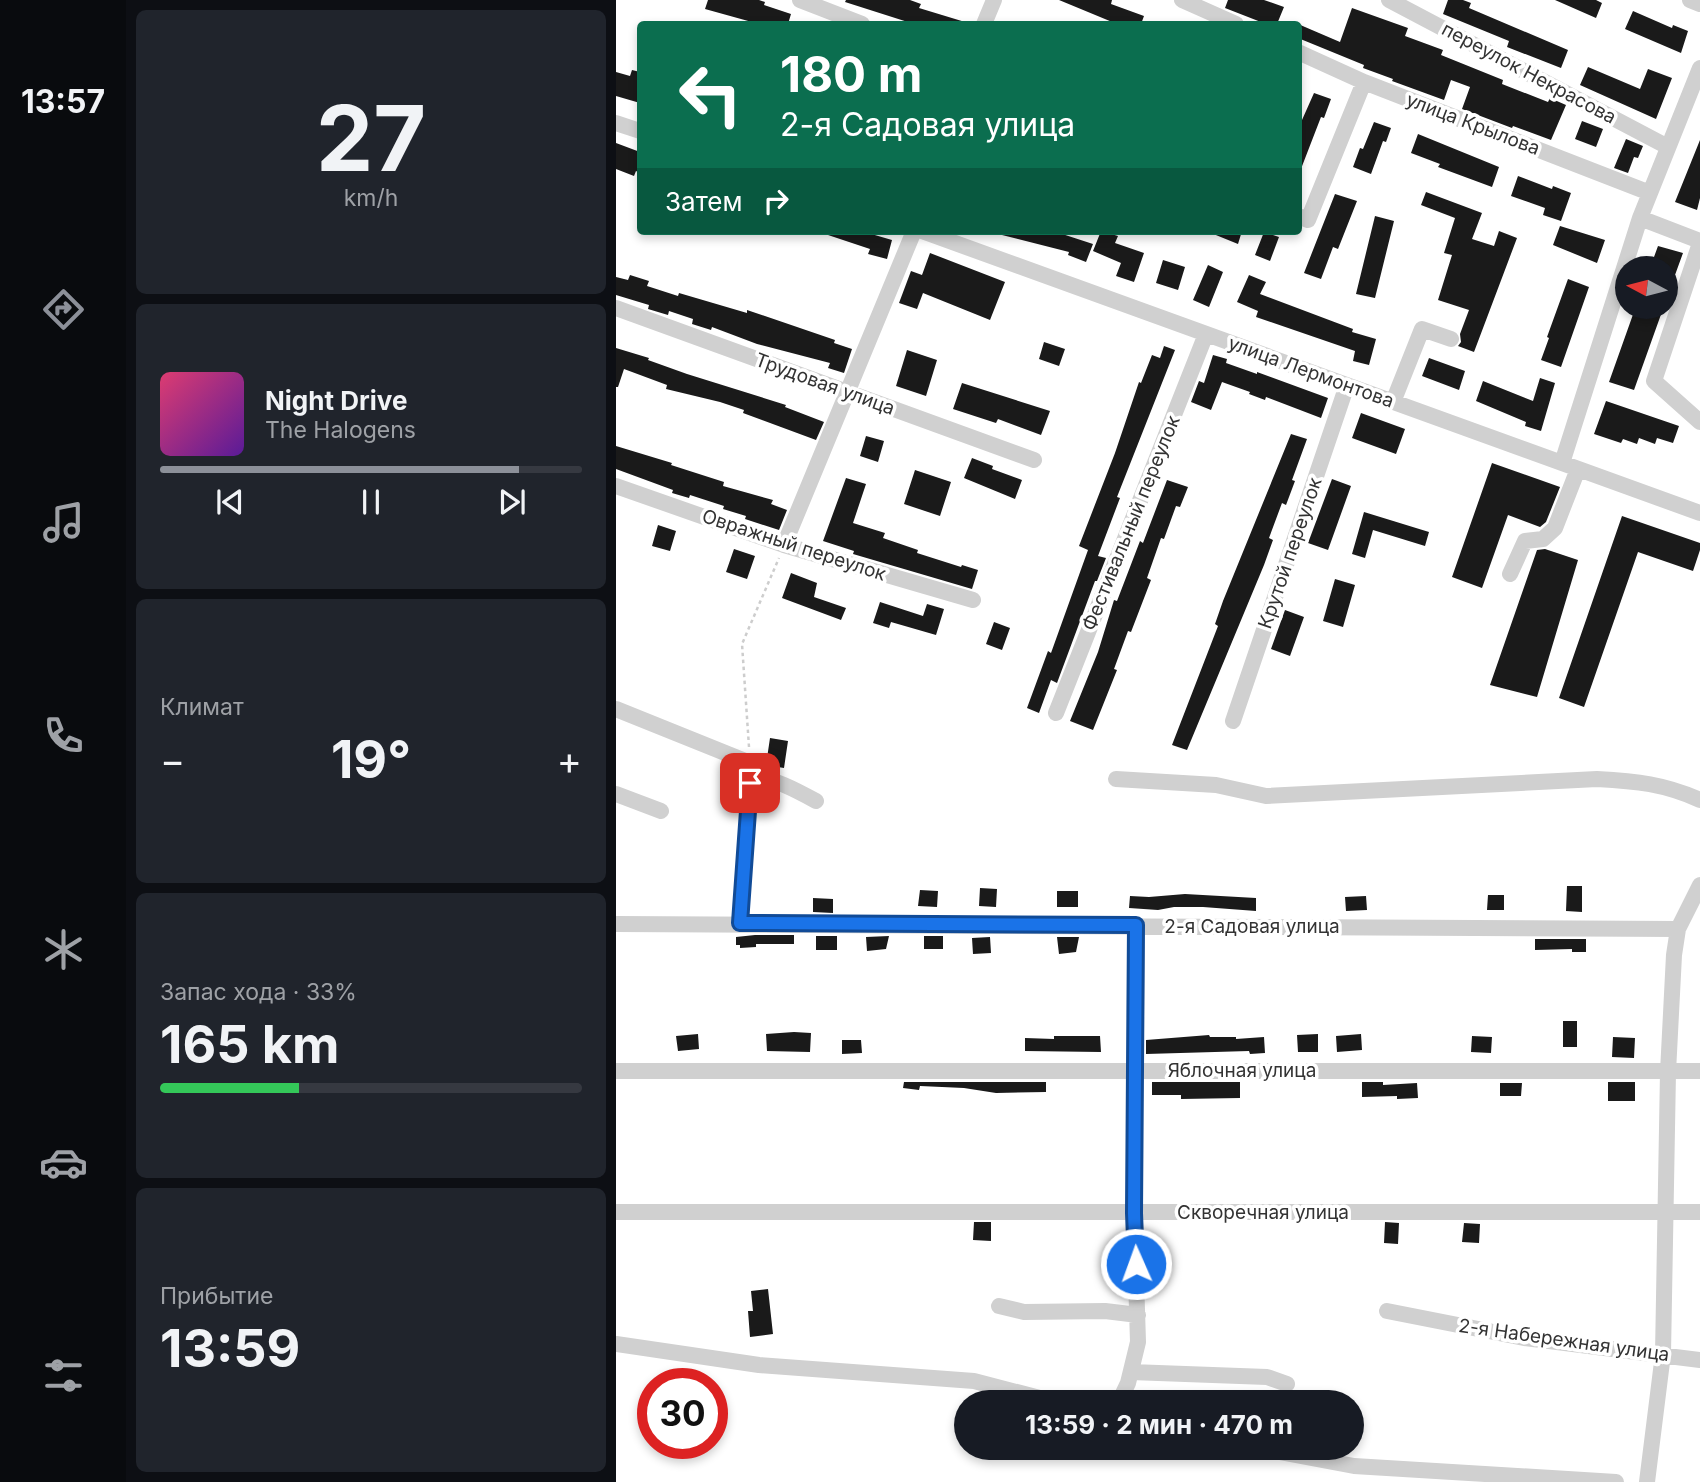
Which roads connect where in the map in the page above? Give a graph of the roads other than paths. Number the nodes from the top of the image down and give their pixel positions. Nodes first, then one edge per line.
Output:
1 (800, 0) edge
2 (994, 0) edge
3 (1182, 0) edge
4 (1389, 0) edge
5 (1690, 0) edge
6 (1700, 4) edge
7 (854, 21) edge
8 (985, 21) edge
9 (1229, 21) edge
10 (1302, 54) edge
11 (1700, 68) edge
12 (1364, 82) junction
13 (616, 122) edge
14 (637, 130) edge
15 (1668, 147) junction
16 (1650, 194) junction
17 (1302, 218) edge
18 (1640, 218) junction
19 (912, 235) edge
20 (933, 235) edge
21 (1700, 242) edge
22 (616, 308) edge
23 (1206, 334) junction
24 (1451, 339) dead end
25 (1347, 385) junction
26 (848, 393) junction
27 (1393, 402) junction
28 (1700, 422) edge
29 (1034, 460) dead end
30 (1562, 463) junction
31 (1578, 468) junction
32 (616, 486) edge
33 (1700, 513) edge
34 (784, 545) junction
35 (1510, 574) dead end
36 (973, 600) dead end
37 (616, 709) edge
38 (1056, 713) dead end
39 (1233, 721) dead end
40 (750, 763) road end
41 (1116, 779) dead end
42 (616, 794) edge
43 (1700, 800) edge
44 (816, 801) dead end
45 (661, 811) dead end
46 (1700, 885) edge
47 (740, 923) junction
48 (616, 924) edge
49 (1136, 925) junction
50 (1678, 929) junction
51 (1135, 1070) junction
52 (616, 1071) edge
53 (1700, 1071) edge
54 (1668, 1072) junction
55 (616, 1212) edge
56 (1665, 1212) junction
57 (1700, 1212) edge
58 (1134, 1213) junction
59 (999, 1306) dead end
60 (1387, 1311) dead end
61 (1138, 1315) junction
62 (616, 1343) edge
63 (1663, 1354) junction
64 (1700, 1360) edge
65 (1131, 1372) junction
66 (1287, 1384) dead end
67 (1009, 1390) edge
68 (1124, 1390) edge
69 (1322, 1460) edge
70 (1616, 1482) edge
71 (1647, 1482) edge

1 - 7 street
2 - 8 street
3 - 9 street
4 - 15 street, переулок Некрасова
5 - 6 street
10 - 12 street, улица Крылова
11 - 15 street
12 - 16 street, улица Крылова
12 - 17 street
13 - 14 street
15 - 16 street
16 - 18 street
18 - 21 street
18 - 30 street
19 - 26 street
20 - 23 street, улица Лермонтова
21 - 28 street
22 - 26 street, Трудовая улица
23 - 25 street, улица Лермонтова
23 - 38 street, Фестивальный переулок
24 - 27 street
25 - 27 street, улица Лермонтова
25 - 39 street, Крутой переулок
26 - 29 street, Трудовая улица
26 - 34 street
27 - 30 street, улица Лермонтова
30 - 31 street, улица Лермонтова
31 - 33 street, улица Лермонтова
31 - 35 street
32 - 34 street, Овражный переулок
34 - 36 street, Овражный переулок
37 - 40 street
41 - 43 street
42 - 45 street
44 - 47 street
46 - 50 street
47 - 48 street, 2-я Садовая улица
47 - 49 street, 2-я Садовая улица
49 - 50 street, 2-я Садовая улица
49 - 51 street
50 - 54 street
51 - 52 street, Яблочная улица
51 - 54 street, Яблочная улица
51 - 58 street
53 - 54 street, Яблочная улица
54 - 56 street
55 - 58 street, Скворечная улица
56 - 57 street, Скворечная улица
56 - 58 street, Скворечная улица
56 - 63 street
58 - 61 street
59 - 61 street
60 - 63 street, 2-я Набережная улица
61 - 65 street
62 - 67 street
63 - 64 street, 2-я Набережная улица
63 - 71 street
65 - 66 street
65 - 68 street
69 - 70 street

